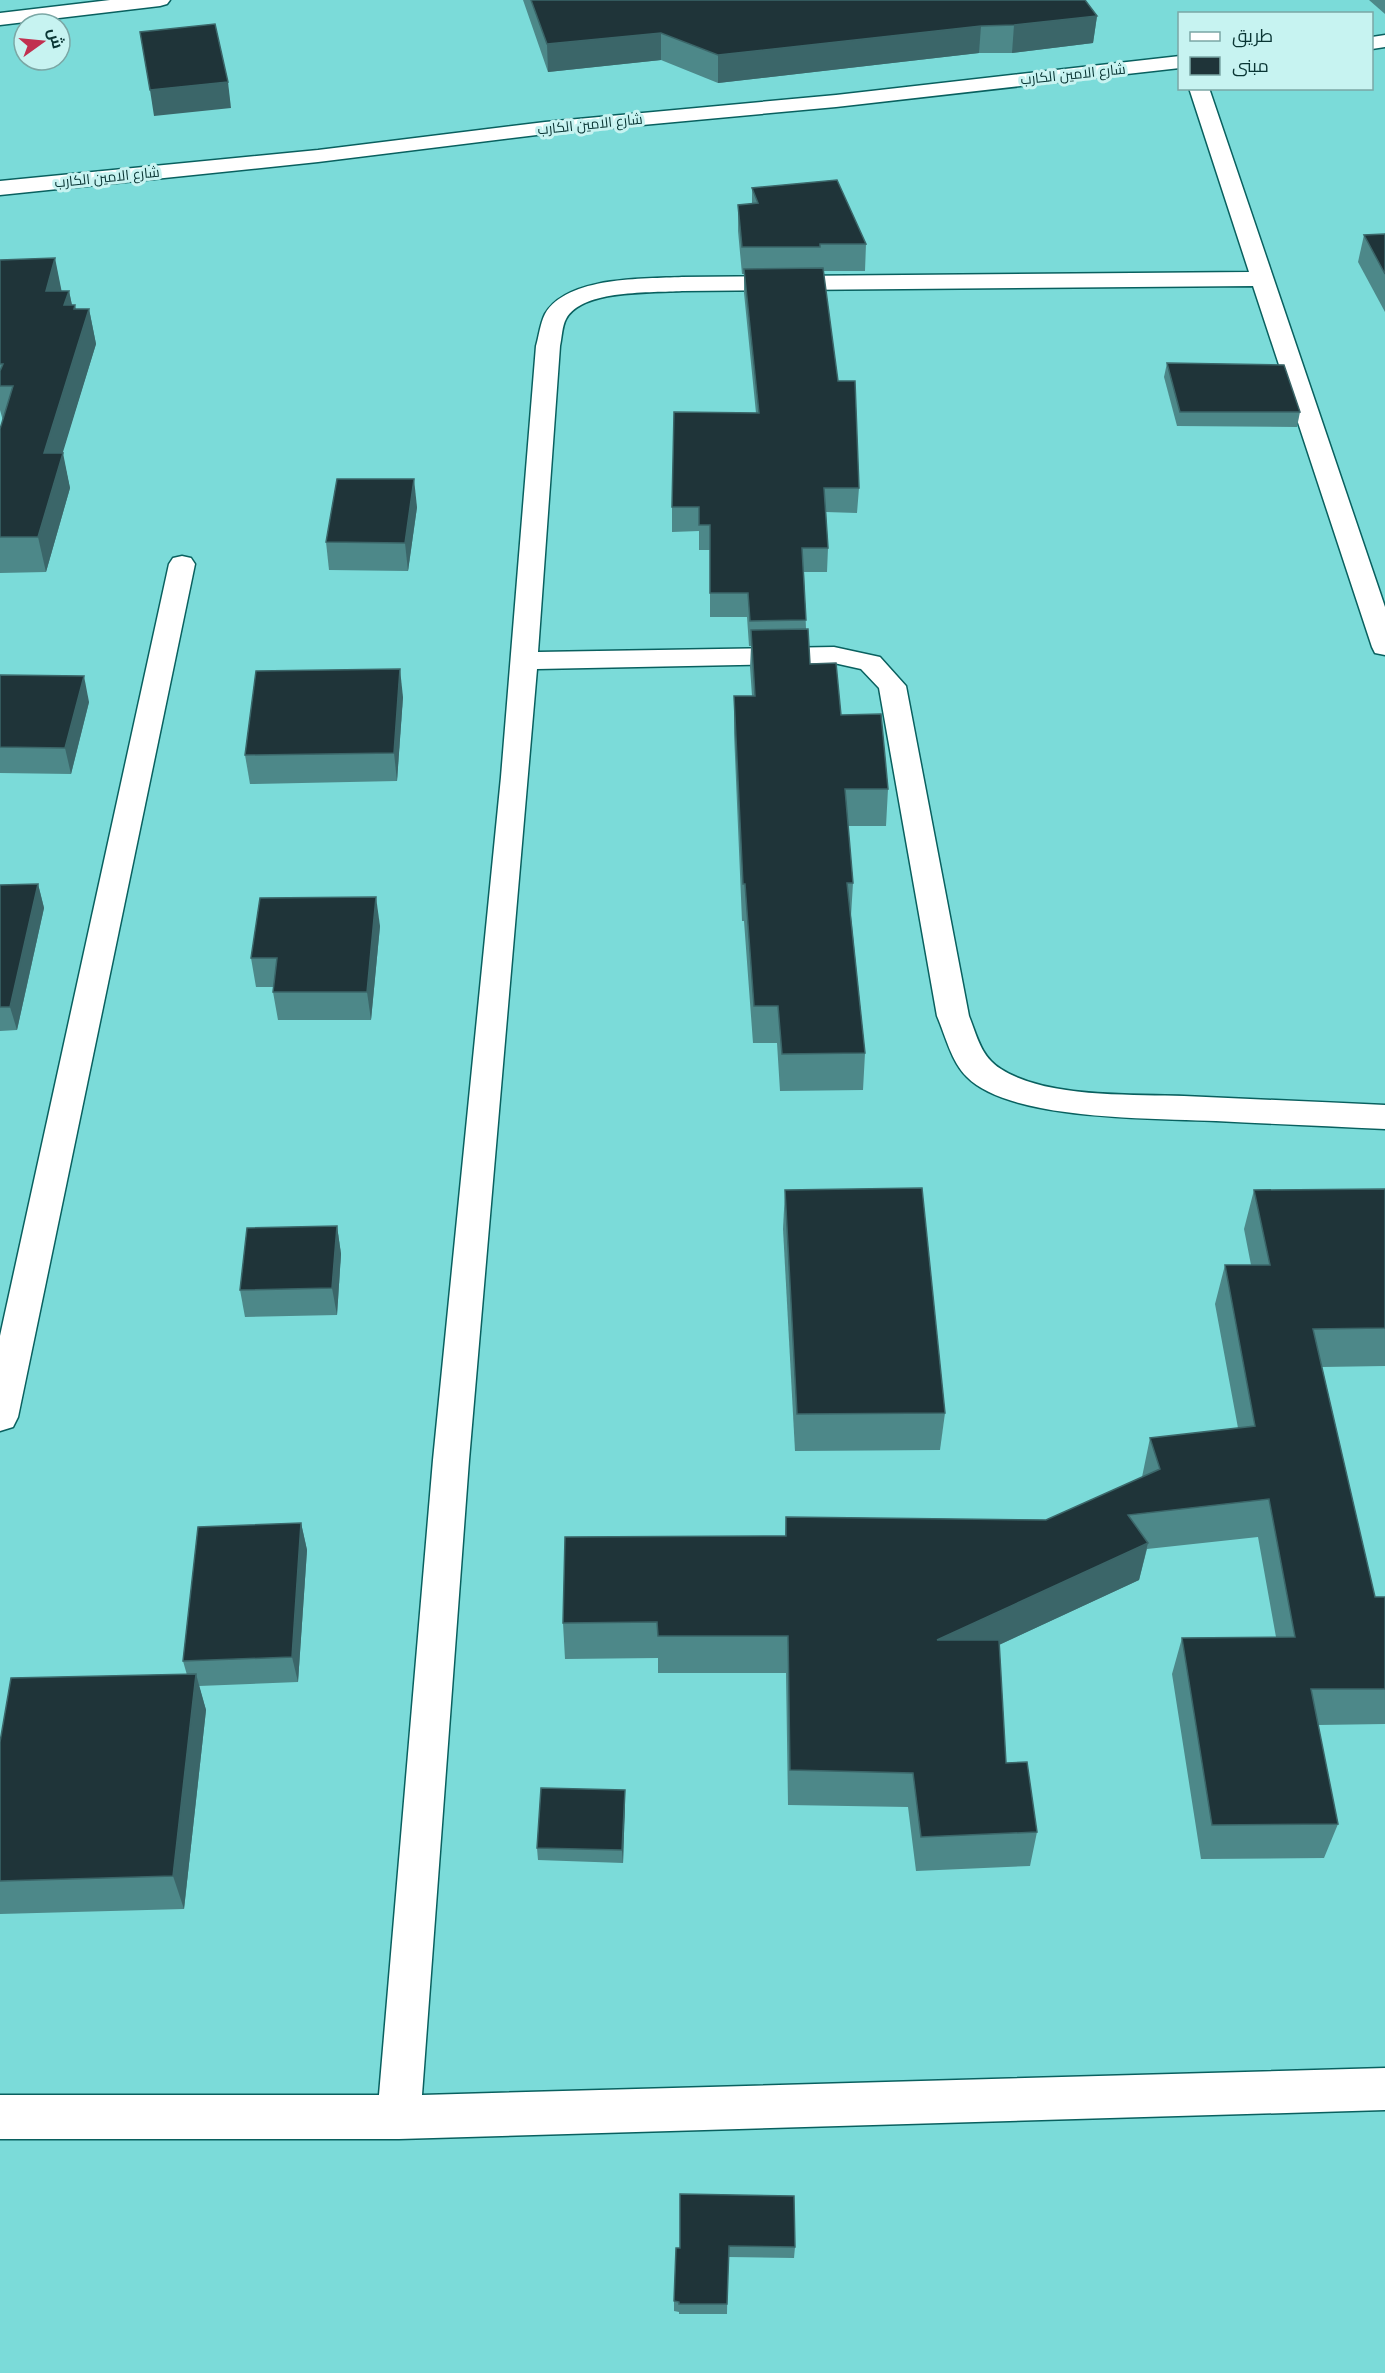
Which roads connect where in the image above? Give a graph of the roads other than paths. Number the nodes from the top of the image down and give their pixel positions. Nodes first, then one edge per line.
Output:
1 (160, 0) edge
2 (0, 19) edge
3 (1178, 62) edge
4 (1200, 90) edge
5 (0, 188) edge
6 (1261, 279) junction
7 (182, 564) dead end
8 (1385, 647) edge
9 (525, 661) junction
10 (1385, 1116) edge
11 (0, 1416) edge
12 (1385, 2089) edge
13 (0, 2117) edge
14 (399, 2117) junction

1 - 2 street
3 - 5 street, شارع الامين الكارب
4 - 6 street
6 - 8 street
6 - 9 street
7 - 11 street
9 - 10 street
9 - 14 street
12 - 14 street
13 - 14 street

